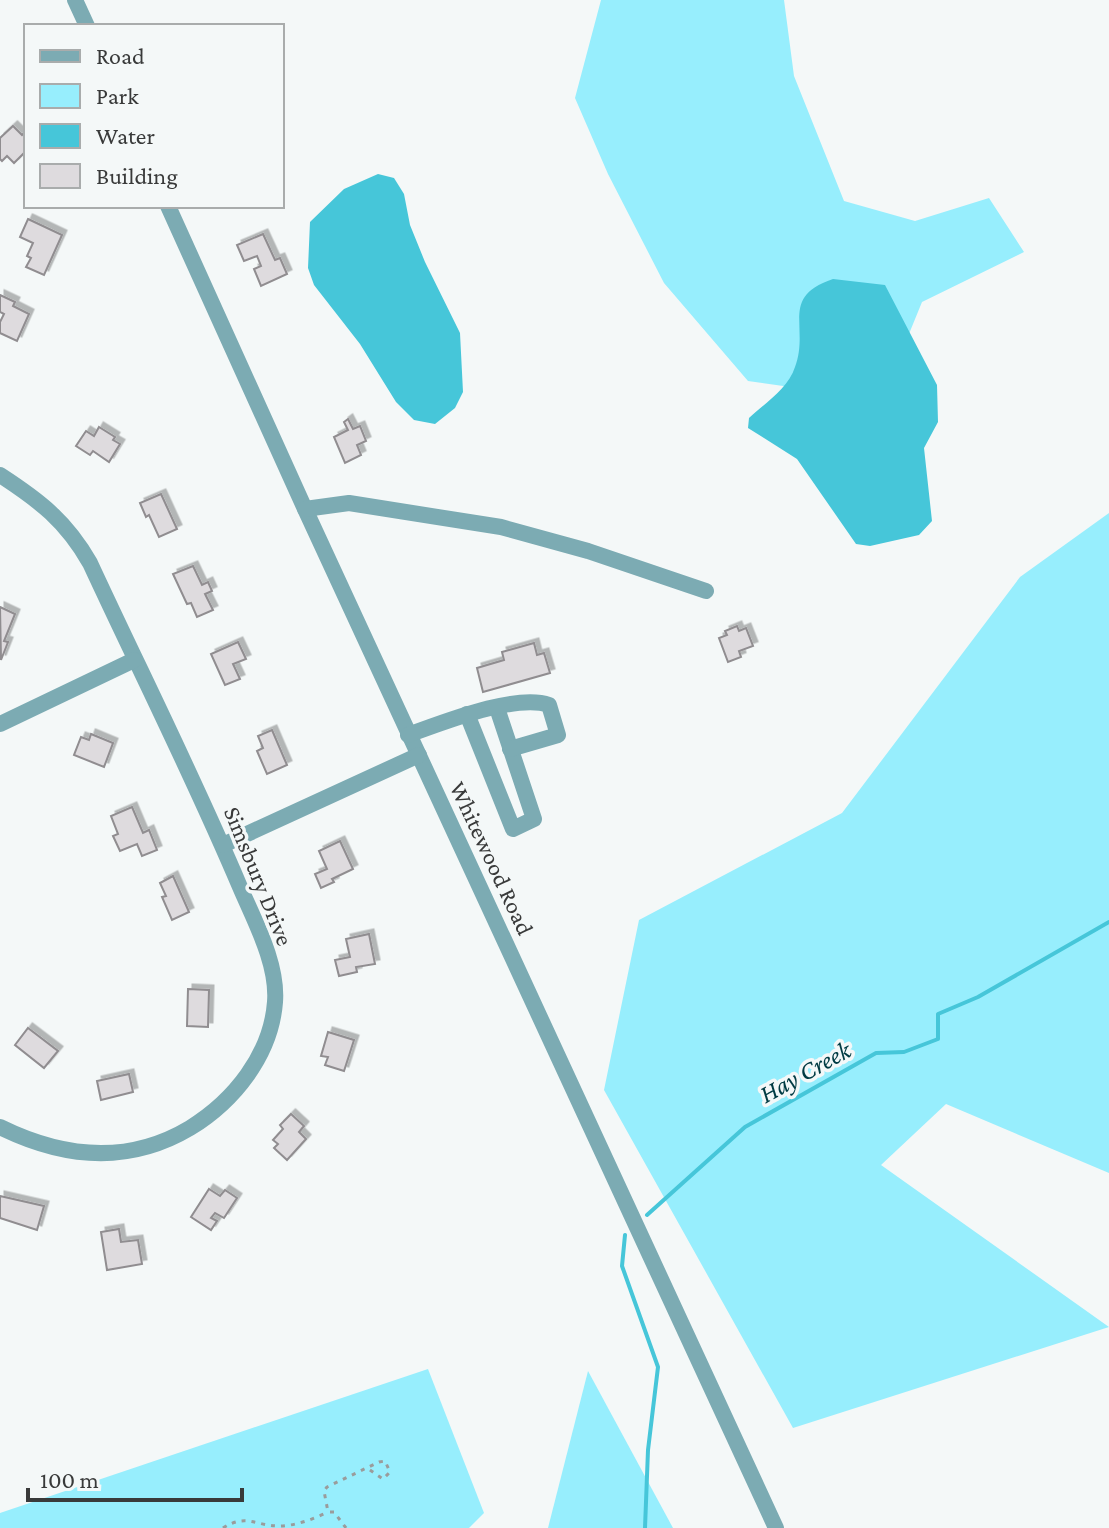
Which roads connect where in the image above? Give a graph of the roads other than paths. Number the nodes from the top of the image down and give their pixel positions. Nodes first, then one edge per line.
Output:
1 (75, 0) edge
2 (86, 24) edge
3 (169, 208) edge
4 (0, 475) edge
5 (305, 509) junction
6 (706, 591) dead end
7 (134, 660) junction
8 (497, 708) junction
9 (467, 714) junction
10 (0, 724) edge
11 (408, 735) junction
12 (510, 749) junction
13 (419, 755) junction
14 (223, 845) junction
15 (0, 1127) edge
16 (776, 1528) edge

1 - 2 street
3 - 5 street, Whitewood Road
4 - 7 street, Simsbury Drive
5 - 6 street
5 - 11 street, Whitewood Road
7 - 10 street
7 - 14 street, Simsbury Drive
8 - 9 street
8 - 12 street
8 - 12 street
9 - 11 street
9 - 12 street
11 - 13 street, Whitewood Road
13 - 14 street
13 - 16 street, Whitewood Road
14 - 15 street, Simsbury Drive

